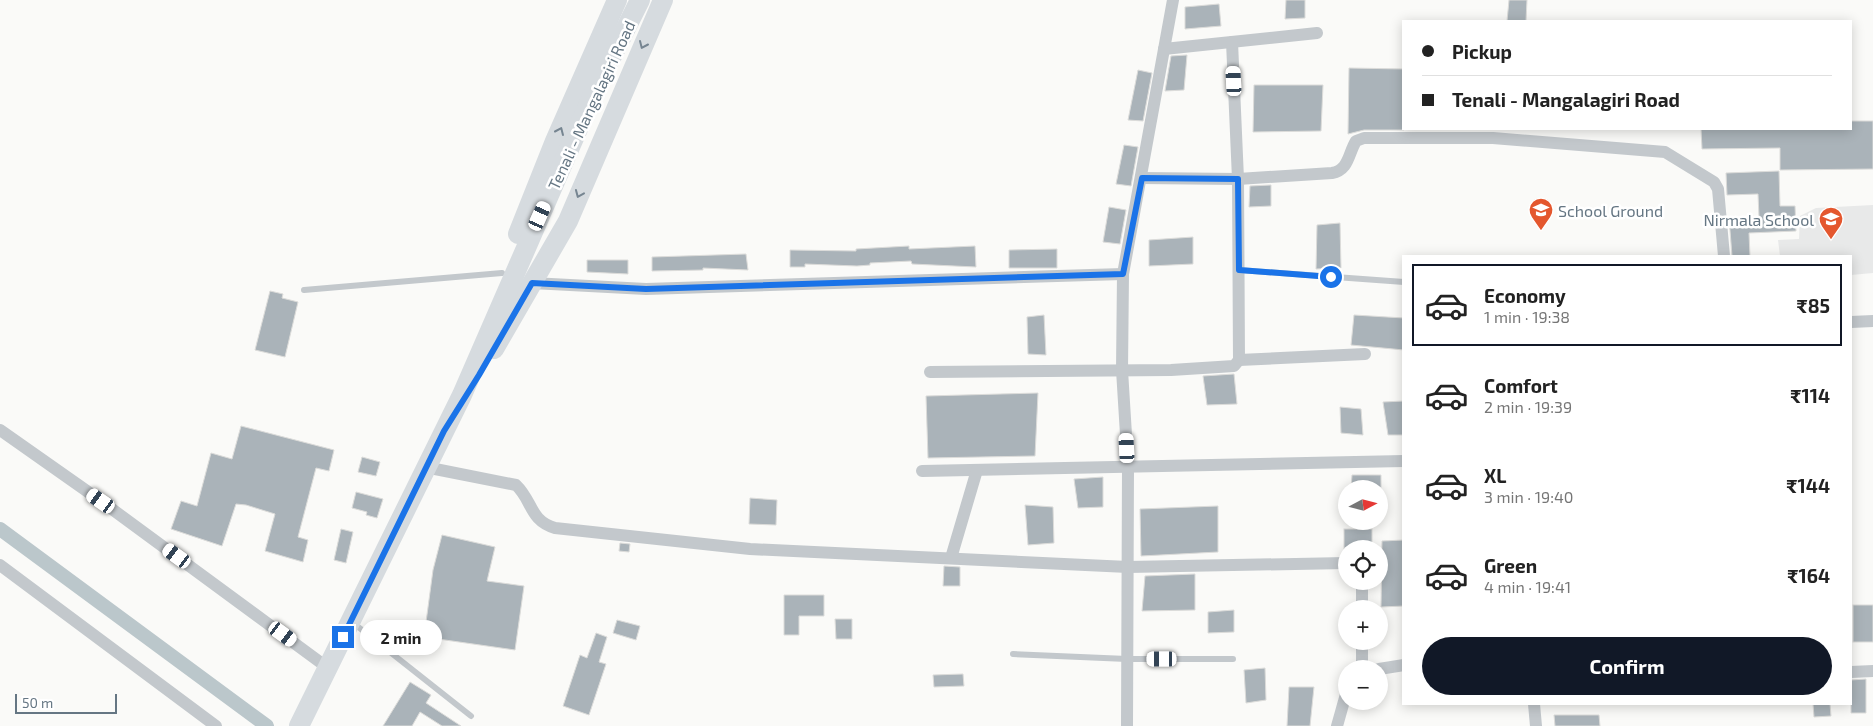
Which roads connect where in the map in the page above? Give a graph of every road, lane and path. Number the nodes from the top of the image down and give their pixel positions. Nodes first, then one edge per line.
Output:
1 (617, 0) edge
2 (640, 0) edge
3 (663, 0) edge
4 (1173, 0) edge
5 (1317, 32) dead end
6 (1232, 42) junction
7 (1164, 49) junction
8 (1142, 178) junction
9 (1238, 179) junction
10 (1724, 255) edge
11 (1239, 270) junction
12 (502, 274) junction
13 (1123, 274) junction
14 (1402, 282) edge
15 (532, 283) junction
16 (304, 290) dead end
17 (1852, 322) edge
18 (1873, 322) edge
19 (1365, 354) dead end
20 (1239, 360) junction
21 (1122, 370) junction
22 (930, 372) dead end
23 (446, 426) junction
24 (0, 430) edge
25 (1402, 462) edge
26 (425, 467) junction
27 (1128, 467) junction
28 (977, 470) junction
29 (922, 471) dead end
30 (951, 558) junction
31 (1338, 563) edge
32 (0, 565) edge
33 (1128, 567) junction
34 (350, 621) junction
35 (1013, 654) dead end
36 (1127, 659) junction
37 (1233, 659) dead end
38 (1402, 665) edge
39 (328, 668) junction
40 (1388, 668) edge
41 (1873, 671) edge
42 (1852, 672) edge
43 (1534, 705) edge
44 (1342, 710) edge
45 (471, 716) dead end
46 (303, 718) edge
47 (216, 726) edge
48 (1127, 726) edge
49 (1337, 726) edge
50 (1536, 726) edge

12 -> 1 main road
2 - 23 main road, Tenali - Mangalagiri Road
3 -> 15 main road
4 - 7 street
5 - 6 street
6 - 7 street
6 - 9 street
7 - 8 street
8 - 9 street
8 - 13 street
9 - 10 street
9 - 11 street
11 - 14 lane
11 - 20 street
12 - 16 lane
12 - 23 main road
13 - 15 street
13 - 21 street
15 - 23 main road
17 - 18 street
19 - 20 street
20 - 21 street
21 - 22 street
21 - 27 street
23 - 26 main road, Tenali - Mangalagiri Road
24 - 39 street
25 - 27 street
26 - 30 street
26 - 34 main road, Tenali - Mangalagiri Road
27 - 28 street
27 - 33 street
28 - 29 street
28 - 30 street
30 - 33 street
31 - 33 street
32 - 47 street
33 - 36 street
34 - 39 main road, Tenali - Mangalagiri Road
34 - 45 lane
35 - 36 lane
36 - 37 lane
36 - 48 street
38 - 40 street
39 - 46 main road, Tenali - Mangalagiri Road
41 - 42 street
43 - 50 street
44 - 49 street

